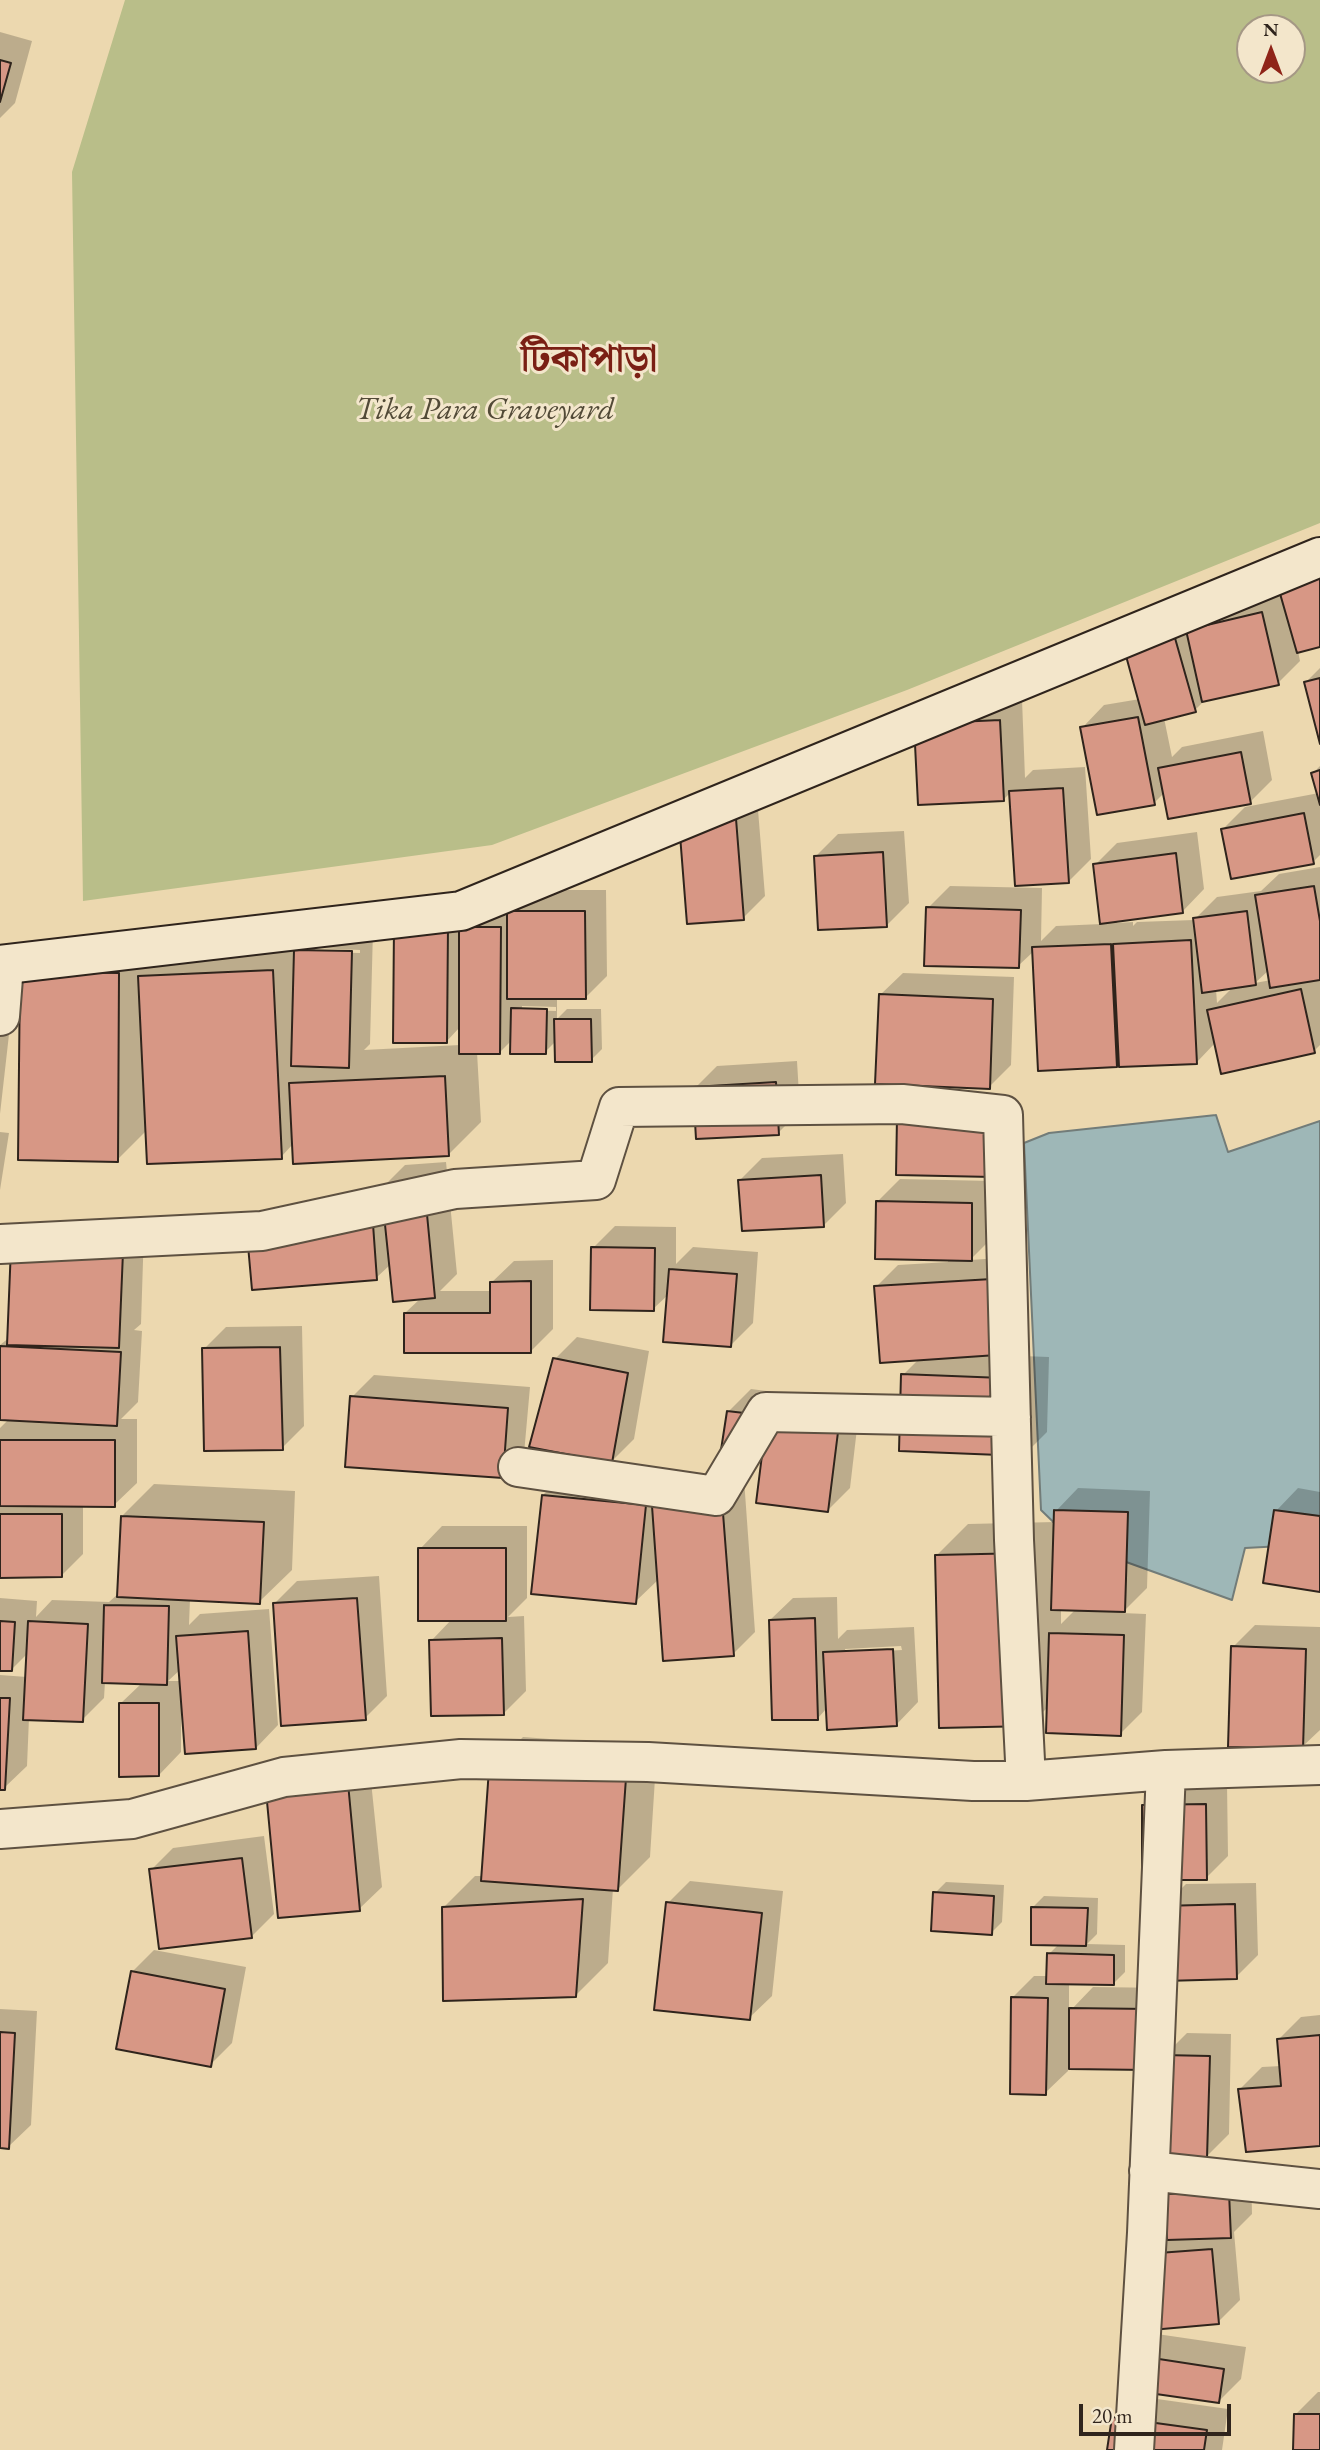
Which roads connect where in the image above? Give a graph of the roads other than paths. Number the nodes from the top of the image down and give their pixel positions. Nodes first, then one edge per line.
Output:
1 (1320, 556) edge
2 (2, 965) edge
3 (0, 1016) edge
4 (0, 1244) edge
5 (1010, 1417) junction
6 (518, 1467) dead end
7 (1320, 1765) edge
8 (1166, 1770) junction
9 (1026, 1781) junction
10 (0, 1829) edge
11 (1149, 2171) junction
12 (1320, 2189) edge
13 (1134, 2450) edge

1 - 2 street
2 - 3 street
4 - 5 street
5 - 6 street
5 - 9 street
7 - 8 street
8 - 9 street
8 - 11 street
9 - 10 street
11 - 12 street
11 - 13 street

